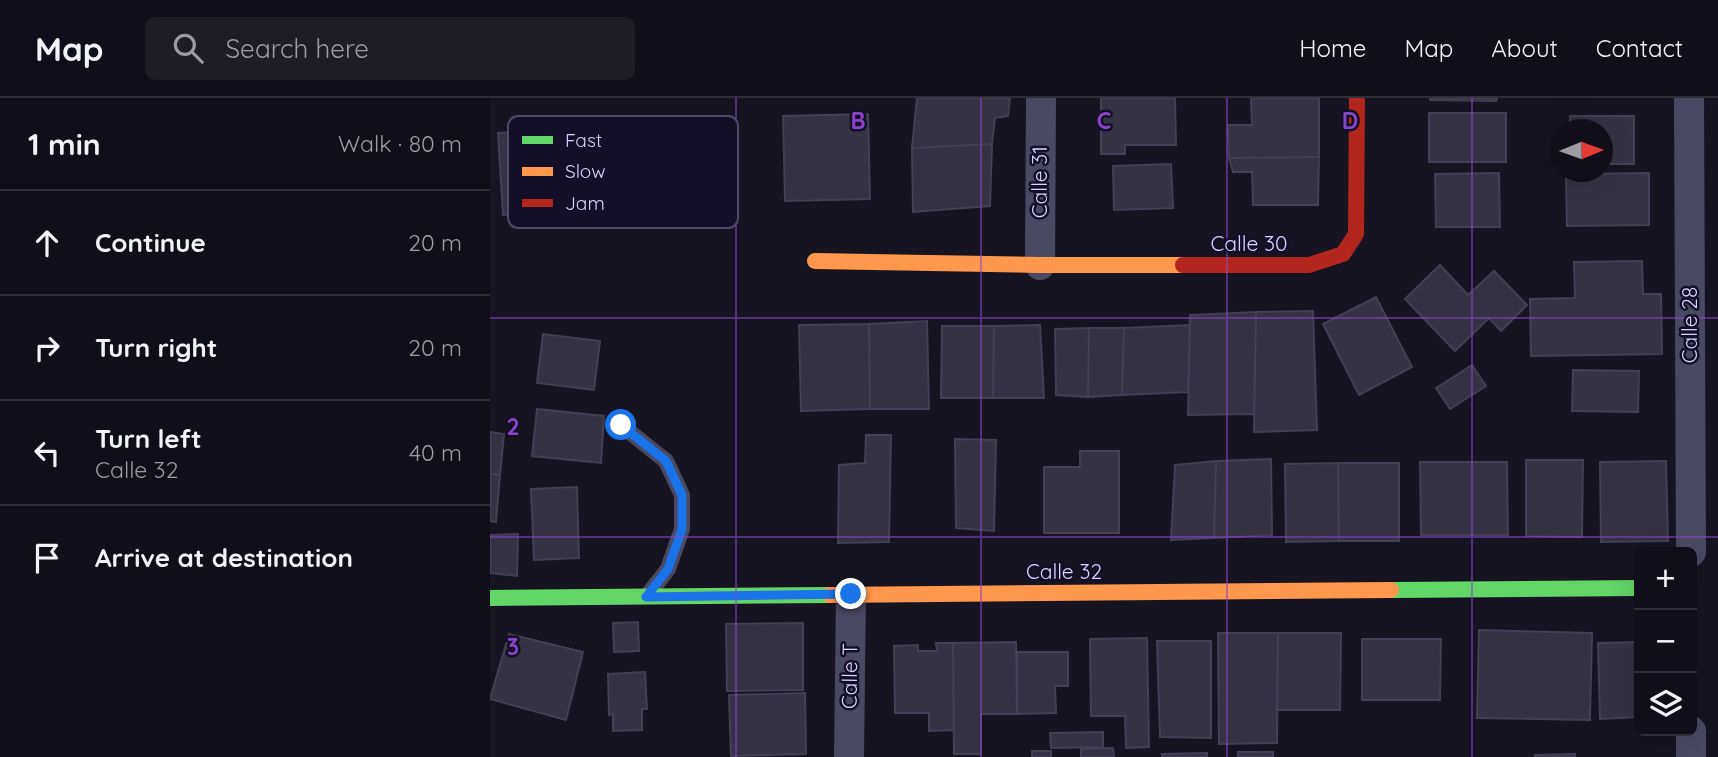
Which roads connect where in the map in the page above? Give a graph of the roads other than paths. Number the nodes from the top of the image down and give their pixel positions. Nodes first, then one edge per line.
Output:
1 (1041, 98) edge
2 (1357, 98) edge
3 (1689, 98) edge
4 (815, 261) dead end
5 (1040, 265) junction
6 (621, 425) dead end
7 (1691, 547) edge
8 (1634, 588) edge
9 (851, 594) junction
10 (646, 597) junction
11 (490, 598) edge
12 (1691, 736) edge
13 (849, 757) edge
14 (1691, 757) edge

1 - 5 street, Calle 31
2 - 5 street, Calle 30
3 - 7 street, Calle 28
4 - 5 street, Calle 30
6 - 10 lane
8 - 9 street, Calle 32
9 - 10 street, Calle 32
9 - 13 street, Calle T
10 - 11 street, Calle 32
12 - 14 street

